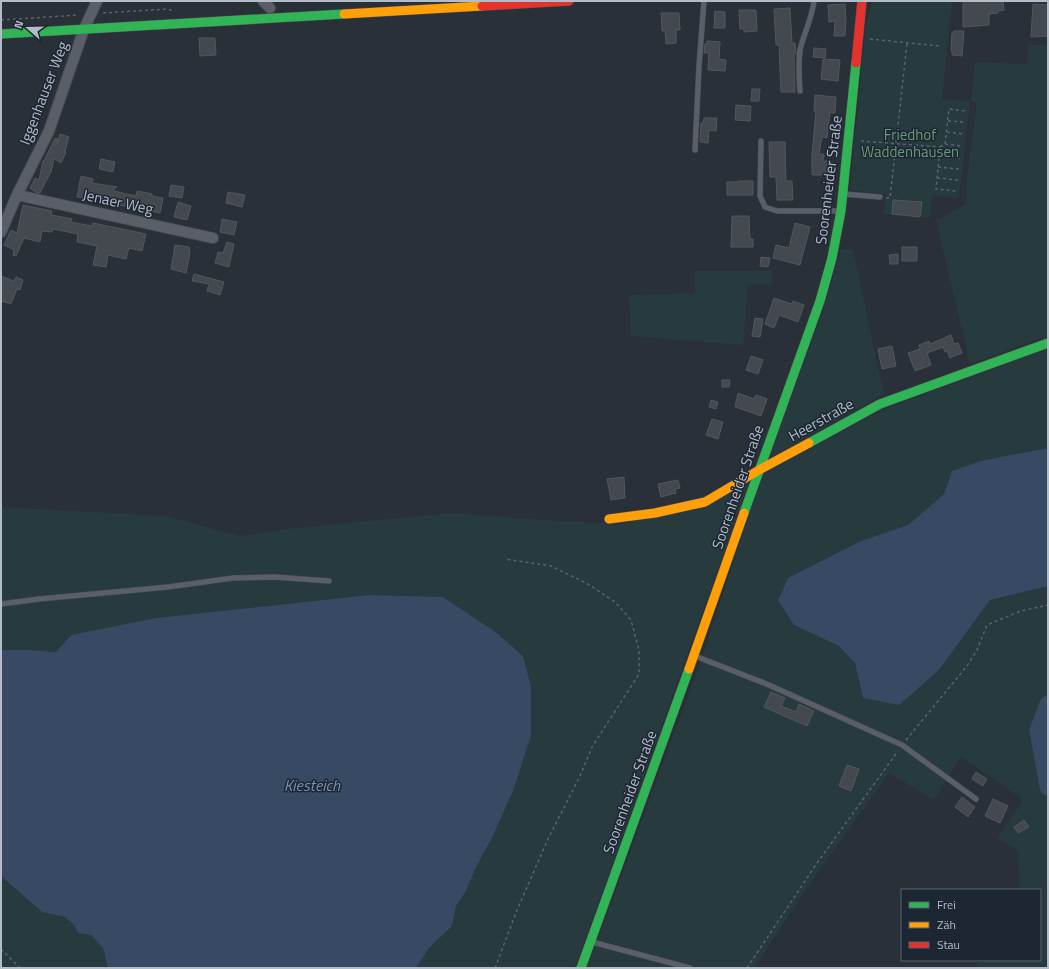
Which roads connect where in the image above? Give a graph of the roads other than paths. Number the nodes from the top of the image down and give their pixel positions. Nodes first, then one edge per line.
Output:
1 (97, 1) edge
2 (569, 1) edge
3 (704, 1) edge
4 (814, 1) edge
5 (862, 1) edge
6 (84, 29) junction
7 (1, 34) edge
8 (800, 91) dead end
9 (761, 141) dead end
10 (695, 150) dead end
11 (843, 194) junction
12 (17, 195) junction
13 (880, 197) road end
14 (841, 212) junction
15 (1, 232) edge
16 (214, 238) dead end
17 (1048, 343) edge
18 (759, 470) junction
19 (609, 519) dead end
20 (329, 581) dead end
21 (1, 604) edge
22 (694, 656) junction
23 (976, 799) dead end
24 (591, 941) junction
25 (581, 968) edge
26 (690, 968) edge

1 - 6 street, Iggenhauser Weg
2 - 6 main road
3 - 10 lane
4 - 8 lane
5 - 11 main road, Soorenheider Straße
6 - 7 main road
6 - 12 street, Iggenhauser Weg
9 - 14 lane
11 - 13 lane
11 - 14 main road, Soorenheider Straße
12 - 15 street, Iggenhauser Weg
12 - 16 street, Jenaer Weg
14 - 18 main road, Soorenheider Straße
17 - 18 main road, Heerstraße
18 - 19 main road, Heerstraße
18 - 22 main road, Soorenheider Straße
20 - 21 lane
22 - 23 lane
22 - 24 main road, Soorenheider Straße
24 - 25 main road, Soorenheider Straße
24 - 26 lane

